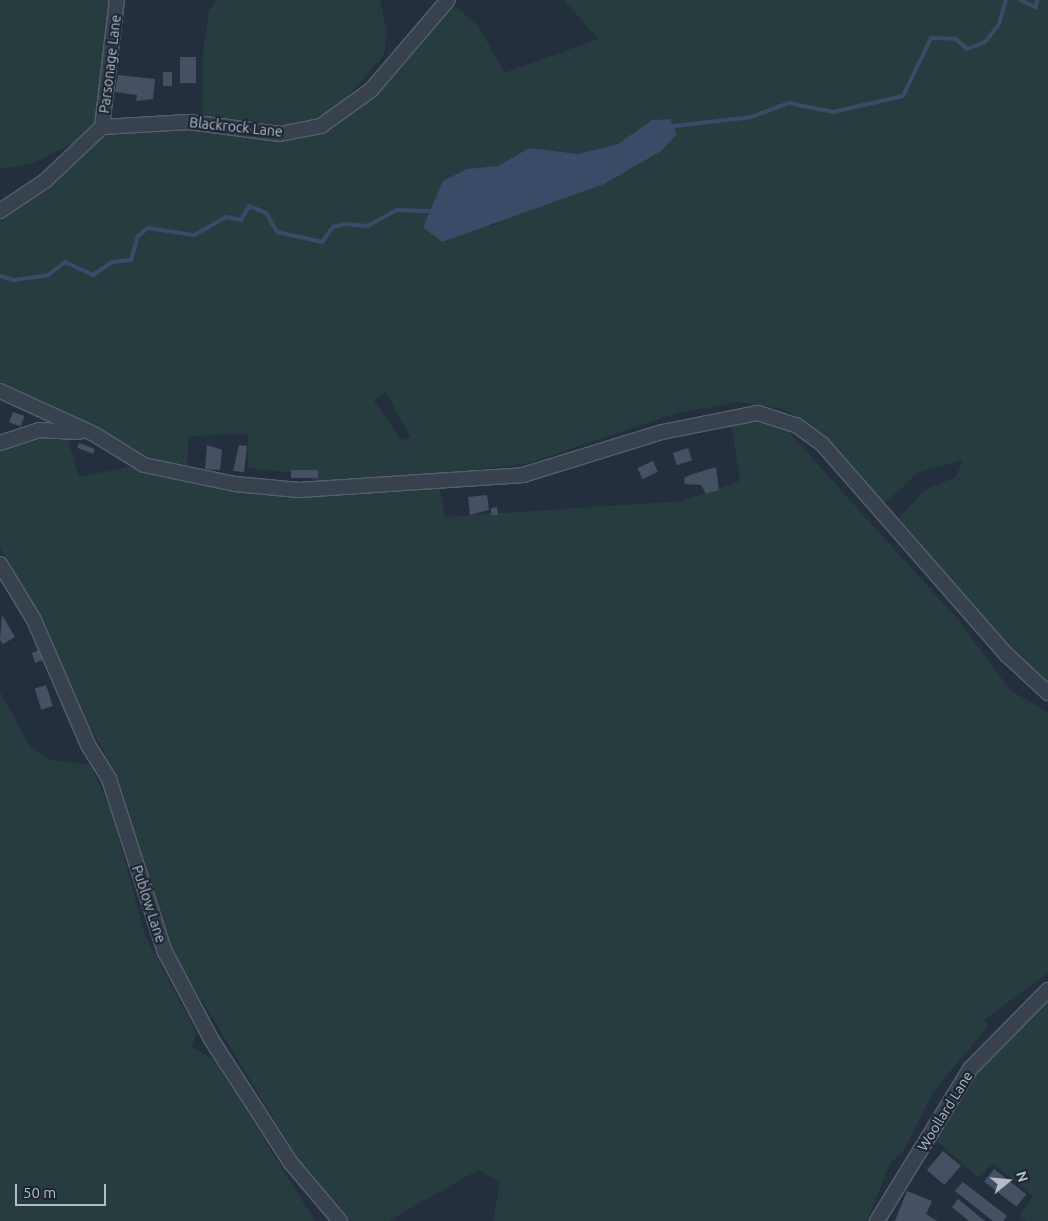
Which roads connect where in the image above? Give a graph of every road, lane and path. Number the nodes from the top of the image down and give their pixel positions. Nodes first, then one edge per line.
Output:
1 (117, 0) edge
2 (448, 0) edge
3 (102, 127) junction
4 (0, 211) edge
5 (0, 391) edge
6 (94, 434) junction
7 (0, 443) edge
8 (0, 564) edge
9 (1048, 693) edge
10 (1048, 990) edge
11 (340, 1221) edge
12 (877, 1221) edge

1 - 3 street, Parsonage Lane
2 - 3 street, Blackrock Lane
3 - 4 street
5 - 6 street
6 - 7 street
6 - 9 street
8 - 11 street, Publow Lane
10 - 12 street, Woollard Lane

